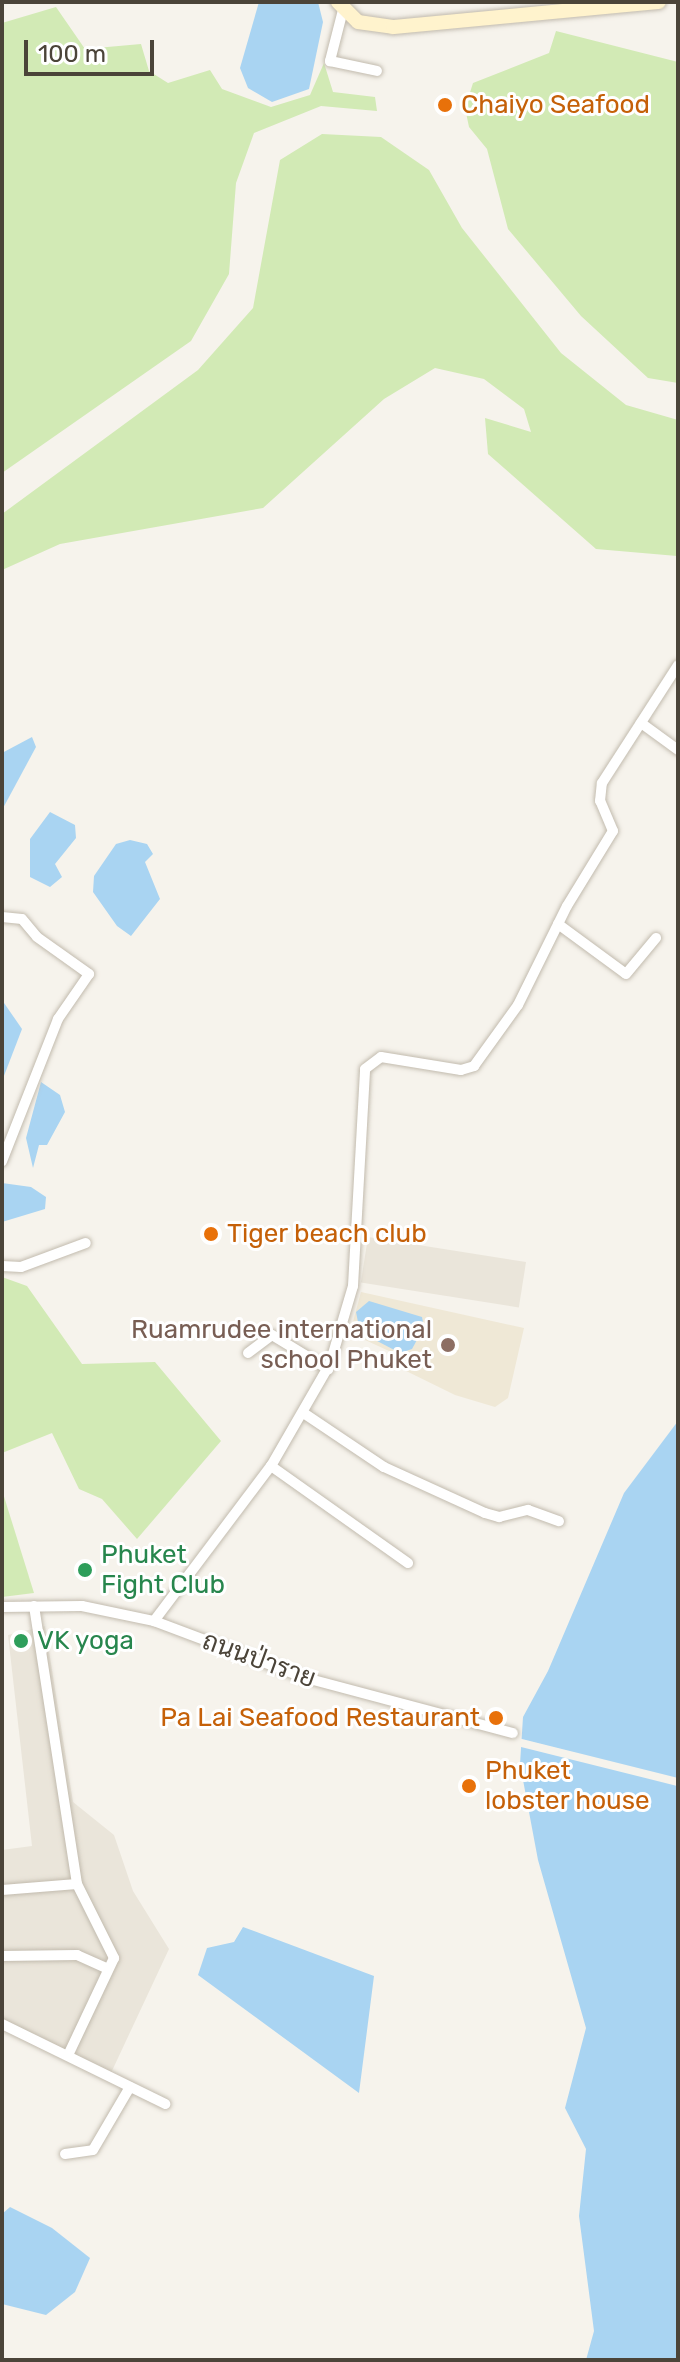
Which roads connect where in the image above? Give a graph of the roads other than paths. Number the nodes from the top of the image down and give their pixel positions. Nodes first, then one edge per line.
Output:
1 (659, 2) edge
2 (341, 6) edge
3 (377, 71) dead end
4 (678, 665) edge
5 (675, 678) edge
6 (641, 723) junction
7 (678, 750) edge
8 (2, 917) edge
9 (558, 924) junction
10 (656, 938) dead end
11 (2, 1161) edge
12 (86, 1243) dead end
13 (2, 1266) edge
14 (248, 1353) dead end
15 (328, 1369) junction
16 (305, 1414) junction
17 (271, 1466) junction
18 (559, 1521) dead end
19 (408, 1563) dead end
20 (34, 1606) junction
21 (2, 1607) edge
22 (154, 1621) junction
23 (513, 1733) dead end
24 (77, 1884) junction
25 (2, 1890) edge
26 (2, 1956) edge
27 (108, 1969) junction
28 (2, 2024) edge
29 (69, 2053) dead end
30 (130, 2087) junction
31 (165, 2104) dead end
32 (65, 2154) dead end

1 - 2 street
2 - 3 street
4 - 5 street
5 - 6 street
6 - 7 street
6 - 9 street
8 - 11 street
9 - 10 street
9 - 15 street
12 - 13 street
14 - 15 street
15 - 16 street
16 - 17 street
16 - 18 street
17 - 19 street
17 - 22 street
20 - 21 street, ถนนป่าราย
20 - 22 street, ถนนป่าราย
20 - 24 street
22 - 23 street, ถนนป่าราย
24 - 25 street
24 - 27 street
26 - 27 street
27 - 29 street
28 - 30 street
30 - 31 street
30 - 32 street

